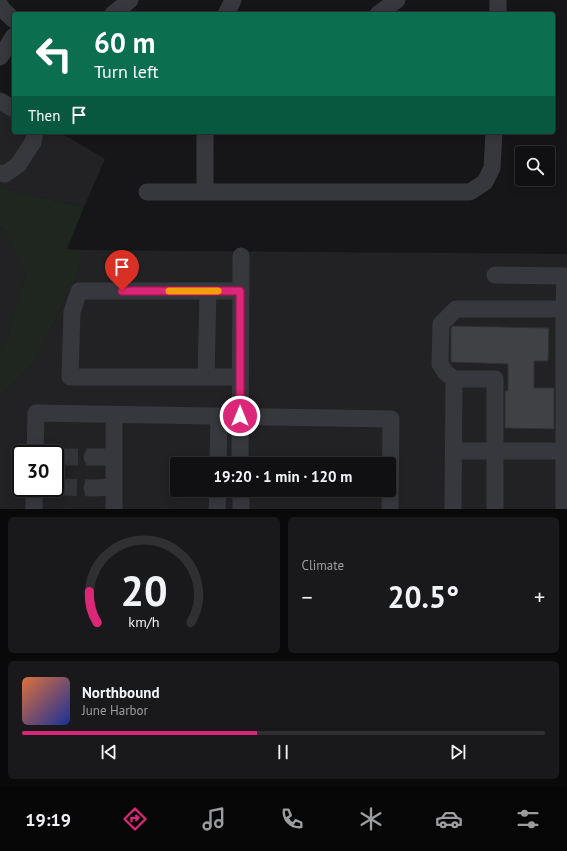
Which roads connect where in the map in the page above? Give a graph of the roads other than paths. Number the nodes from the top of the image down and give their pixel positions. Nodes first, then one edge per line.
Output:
1 (130, 0) edge
2 (233, 0) edge
3 (397, 0) edge
4 (498, 0) edge
5 (0, 5) edge
6 (115, 12) edge
7 (227, 12) edge
8 (381, 12) edge
9 (498, 12) edge
10 (12, 18) edge
11 (12, 39) edge
12 (0, 57) edge
13 (0, 101) edge
14 (12, 108) edge
15 (35, 134) edge
16 (494, 134) edge
17 (205, 137) edge
18 (0, 174) edge
19 (147, 192) dead end
20 (205, 192) junction
21 (241, 256) dead end
22 (495, 275) dead end
23 (208, 291) junction
24 (240, 291) junction
25 (564, 309) junction
26 (206, 377) junction
27 (240, 377) junction
28 (454, 379) junction
29 (114, 415) junction
30 (219, 416) junction
31 (240, 416) junction
32 (35, 445) edge
33 (496, 451) junction
34 (564, 451) junction
35 (454, 452) junction
36 (92, 457) tunnel mouth
37 (114, 457) junction
38 (218, 457) edge
39 (240, 457) edge
40 (92, 488) tunnel mouth
41 (114, 488) junction
42 (34, 497) edge
43 (218, 497) edge
44 (241, 497) edge
45 (34, 509) edge
46 (114, 509) edge
47 (217, 509) edge
48 (241, 509) edge
49 (390, 509) edge
50 (453, 509) edge
51 (496, 509) edge
52 (564, 509) edge

1 - 6 street
2 - 7 street
3 - 8 street
4 - 9 street
5 - 10 street
11 - 12 street
13 - 14 street
15 - 18 street
16 - 20 street
17 - 20 street
19 - 20 street
21 - 24 street
22 - 25 street
23 - 24 street
23 - 26 street
23 - 26 street
24 - 27 street
25 - 28 street
25 - 34 street
26 - 27 street
27 - 31 street
28 - 33 street
28 - 35 street
29 - 30 street
29 - 32 street
29 - 37 street
30 - 31 street
30 - 38 street
31 - 39 street
31 - 49 street
33 - 34 street
33 - 35 street
33 - 51 street
34 - 52 street
35 - 50 street
36 - 37 street
37 - 41 street
40 - 41 street
41 - 46 street
42 - 45 street
43 - 47 street
44 - 48 street

